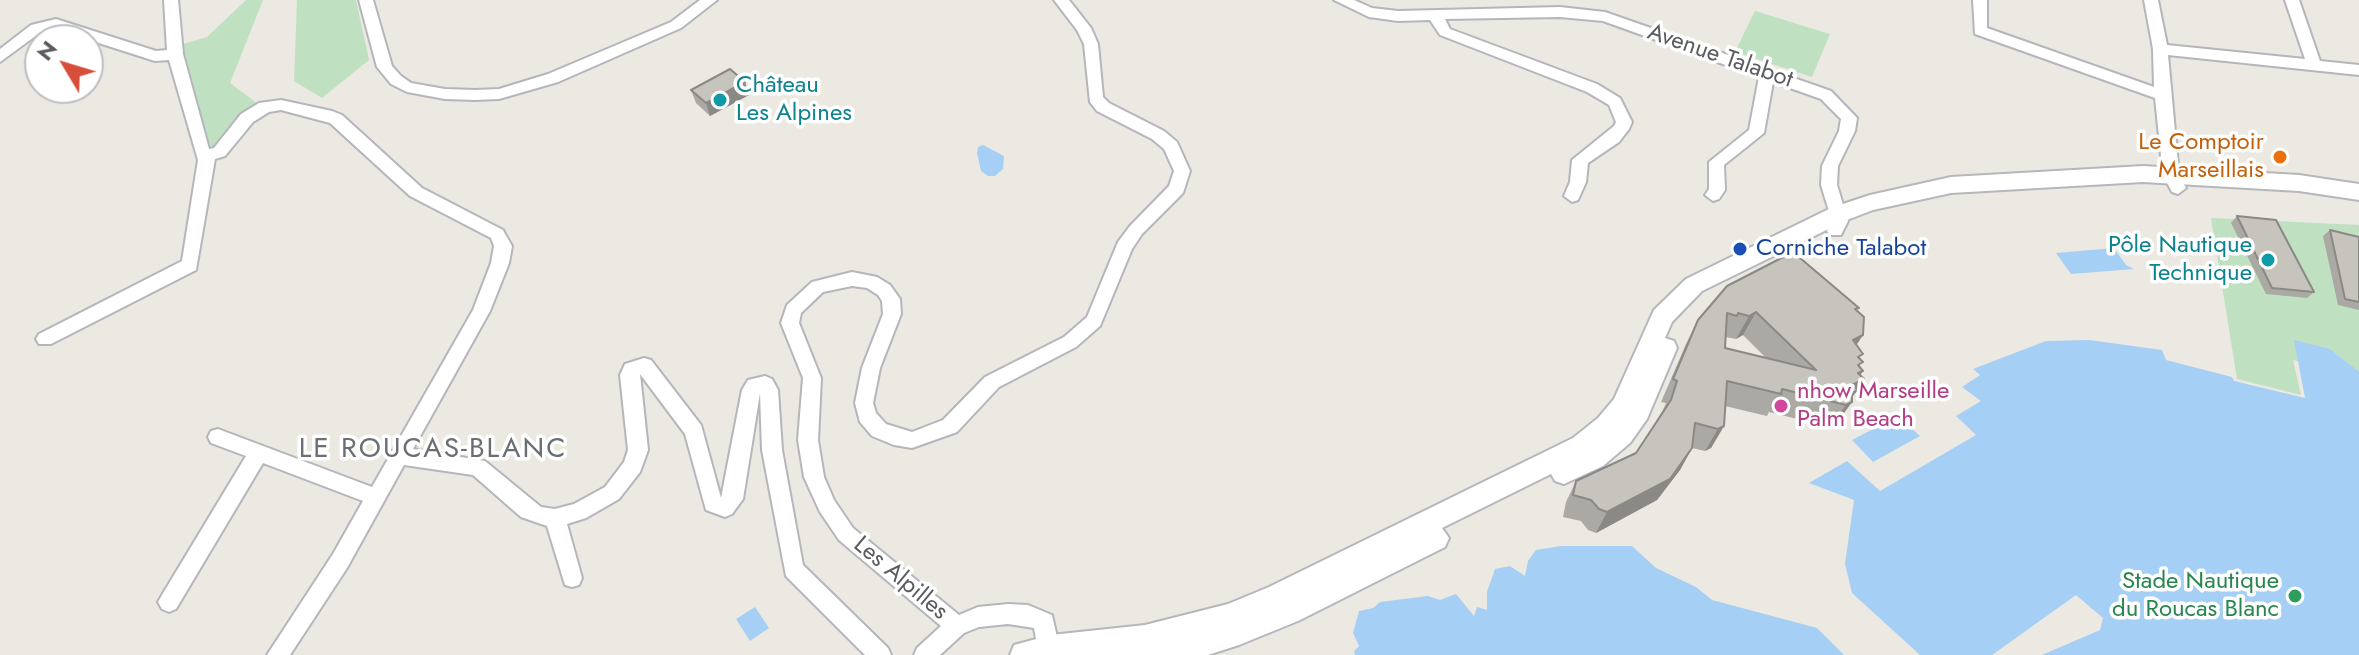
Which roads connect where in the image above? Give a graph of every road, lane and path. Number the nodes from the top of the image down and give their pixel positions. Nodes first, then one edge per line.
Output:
1 (171, 0) edge
2 (366, 0) edge
3 (710, 0) edge
4 (1061, 0) edge
5 (1341, 0) edge
6 (1980, 0) edge
7 (2151, 0) edge
8 (2292, 0) edge
9 (1436, 17) junction
10 (2160, 49) junction
11 (175, 54) junction
12 (0, 57) edge
13 (2314, 65) junction
14 (2359, 70) edge
15 (1767, 74) junction
16 (2162, 95) junction
17 (207, 157) junction
18 (2174, 182) junction
19 (2359, 192) edge
20 (1713, 195) dead end
21 (1572, 196) dead end
22 (2359, 206) edge
23 (1837, 222) junction
24 (45, 339) dead end
25 (218, 437) dead end
26 (258, 454) junction
27 (401, 456) junction
28 (376, 497) junction
29 (555, 518) junction
30 (572, 578) dead end
31 (169, 602) dead end
32 (956, 626) junction
33 (1050, 652) edge
34 (278, 655) edge
35 (880, 655) edge
36 (925, 655) edge
37 (1024, 655) edge
38 (1146, 655) edge

1 - 11 street
2 - 3 street
4 - 32 street, Les Alpilles
5 - 9 street, Avenue Talabot
6 - 16 street
7 - 10 street
8 - 13 street
9 - 15 street, Avenue Talabot
9 - 21 street
10 - 13 street
10 - 16 street
11 - 12 street
11 - 17 street
13 - 14 street
15 - 20 street
15 - 23 street, Avenue Talabot
16 - 18 street
17 - 24 street
17 - 27 street
18 - 19 main road
18 - 22 main road
18 - 23 main road
23 - 33 main road
23 - 38 main road
25 - 26 street
26 - 28 street
26 - 31 street
27 - 28 street
27 - 29 street
28 - 34 street
29 - 30 street
29 - 35 street
32 - 33 street
32 - 36 street
33 - 37 main road

